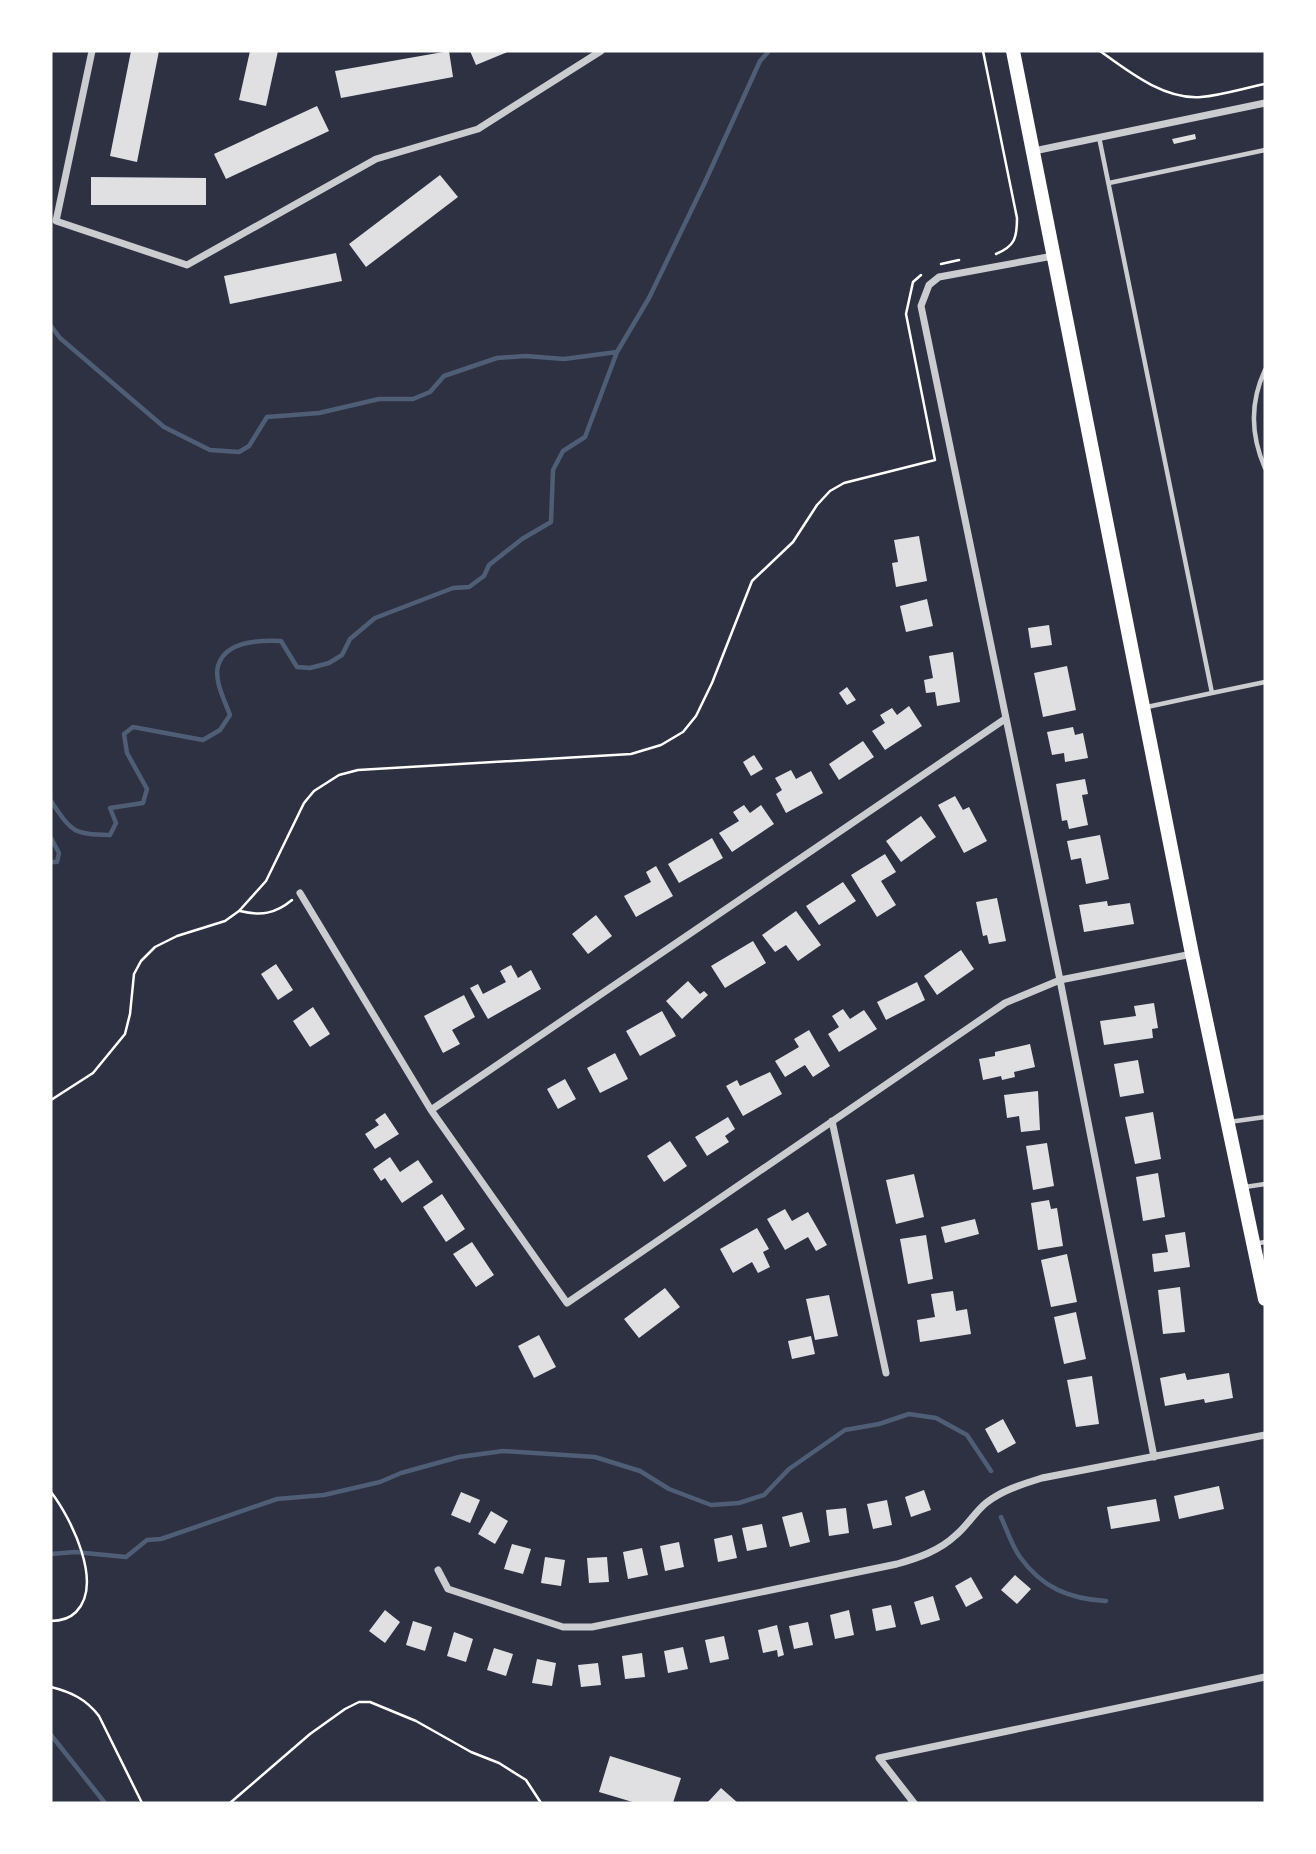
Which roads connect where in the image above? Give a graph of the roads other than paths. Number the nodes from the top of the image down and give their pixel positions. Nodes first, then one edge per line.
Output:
1 (92, 51) edge
2 (601, 51) edge
3 (1013, 51) edge
4 (1265, 103) edge
5 (1099, 137) junction
6 (1265, 150) edge
7 (1034, 151) junction
8 (1109, 183) junction
9 (1054, 256) junction
10 (1265, 370) edge
11 (1265, 468) edge
12 (1265, 682) edge
13 (1212, 693) junction
14 (1143, 708) junction
15 (1005, 719) junction
16 (300, 893) road end
17 (1192, 954) junction
18 (1060, 980) junction
19 (431, 1110) junction
20 (1265, 1116) edge
21 (832, 1121) junction
22 (1228, 1122) junction
23 (1265, 1184) edge
24 (1242, 1188) junction
25 (1259, 1243) edge
26 (1265, 1299) edge
27 (886, 1373) dead end
28 (1265, 1435) edge
29 (1154, 1457) junction
30 (438, 1570) dead end
31 (1265, 1677) edge
32 (914, 1803) edge

1 - 2 street
3 - 7 main road
4 - 5 street
5 - 7 street
5 - 8 lane
6 - 8 lane
7 - 9 main road
8 - 13 lane
9 - 14 main road
9 - 15 street
10 - 11 lane
12 - 13 lane
13 - 14 lane
14 - 17 main road
15 - 18 street
15 - 19 street
16 - 19 street
17 - 18 street
17 - 22 main road
18 - 21 street
18 - 29 street
19 - 21 street
20 - 22 lane
21 - 27 street
22 - 24 main road
23 - 24 lane
24 - 25 main road
25 - 26 main road
28 - 29 street
29 - 30 street
31 - 32 street

